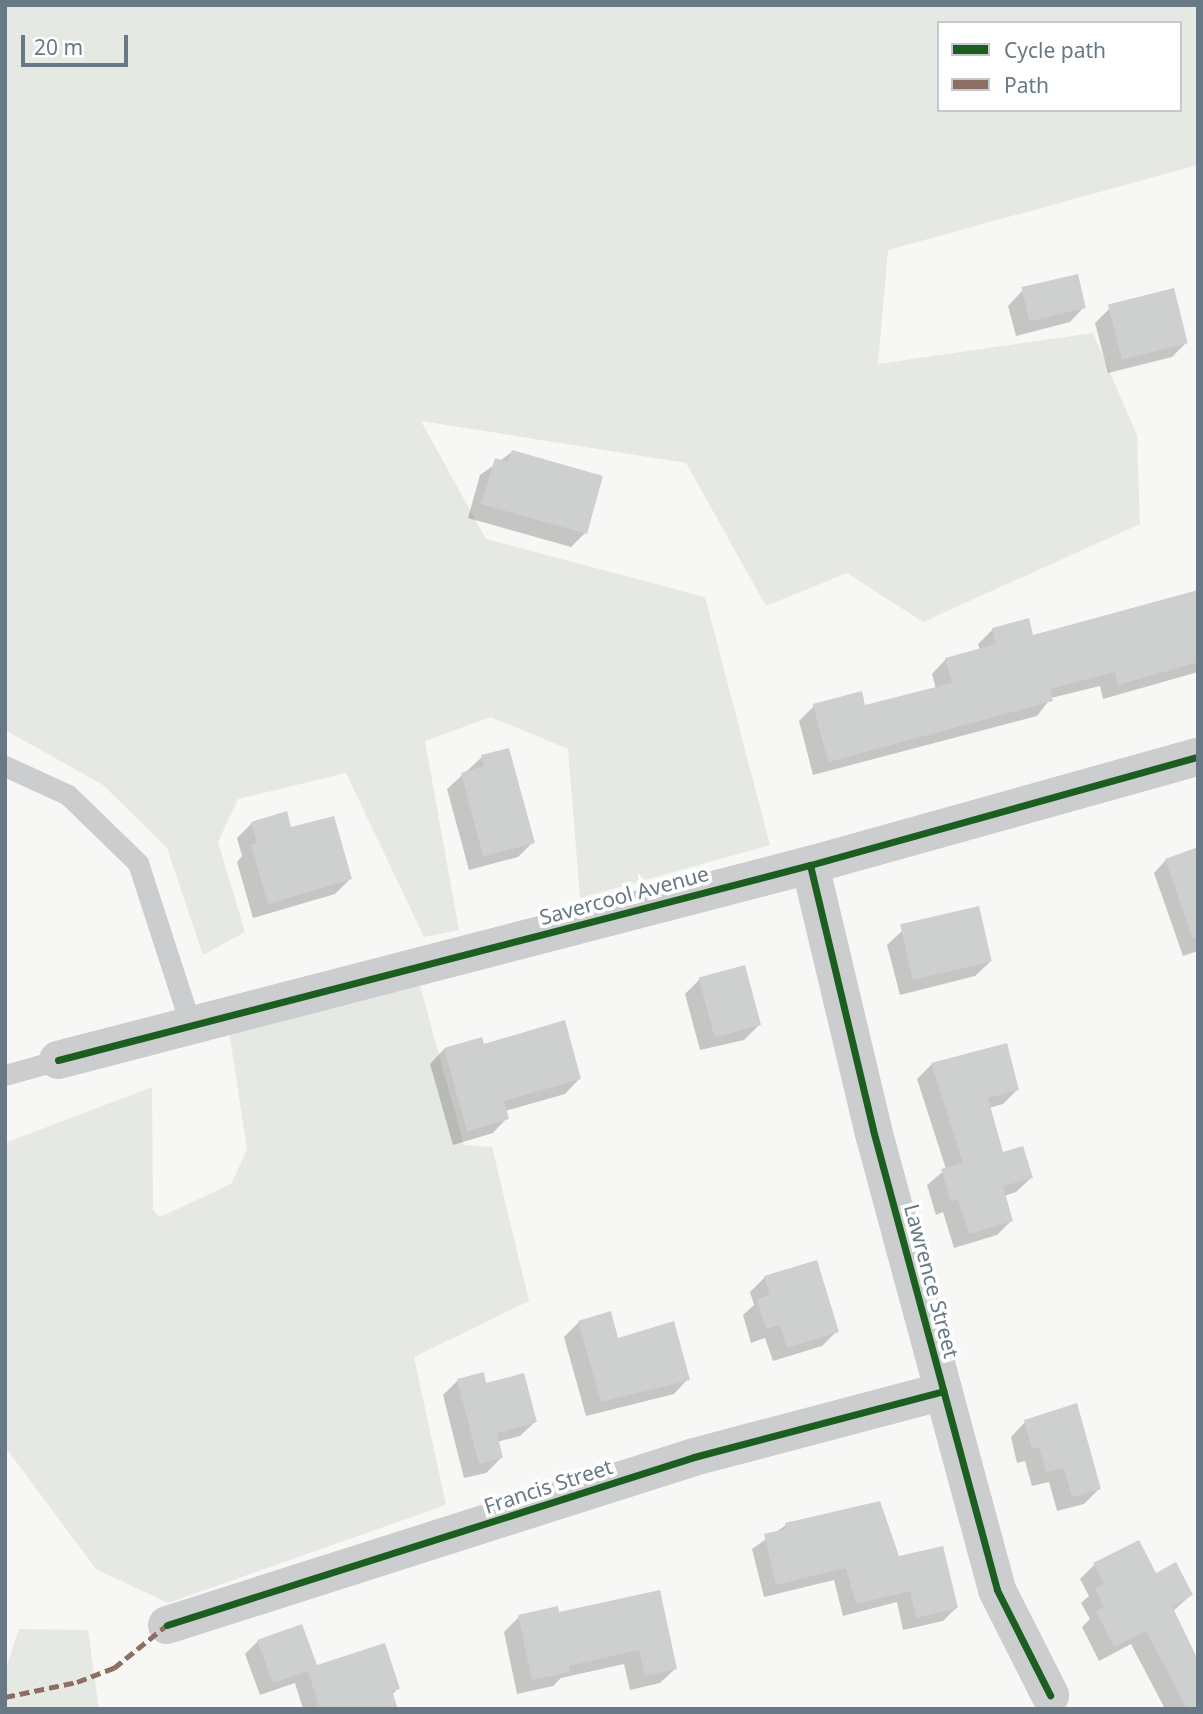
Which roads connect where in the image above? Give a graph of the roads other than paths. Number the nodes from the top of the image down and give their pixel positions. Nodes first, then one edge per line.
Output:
1 (1198, 757) edge
2 (5, 766) edge
3 (810, 865) junction
4 (191, 1026) junction
5 (58, 1060) joint
6 (5, 1075) edge
7 (943, 1391) junction
8 (167, 1625) dead end
9 (1050, 1695) dead end

1 - 3 street, Savercool Avenue
2 - 4 lane
3 - 4 street, Savercool Avenue
3 - 7 street, Lawrence Street
4 - 5 street, Savercool Avenue
5 - 6 lane
7 - 8 street, Francis Street
7 - 9 street, Lawrence Street

